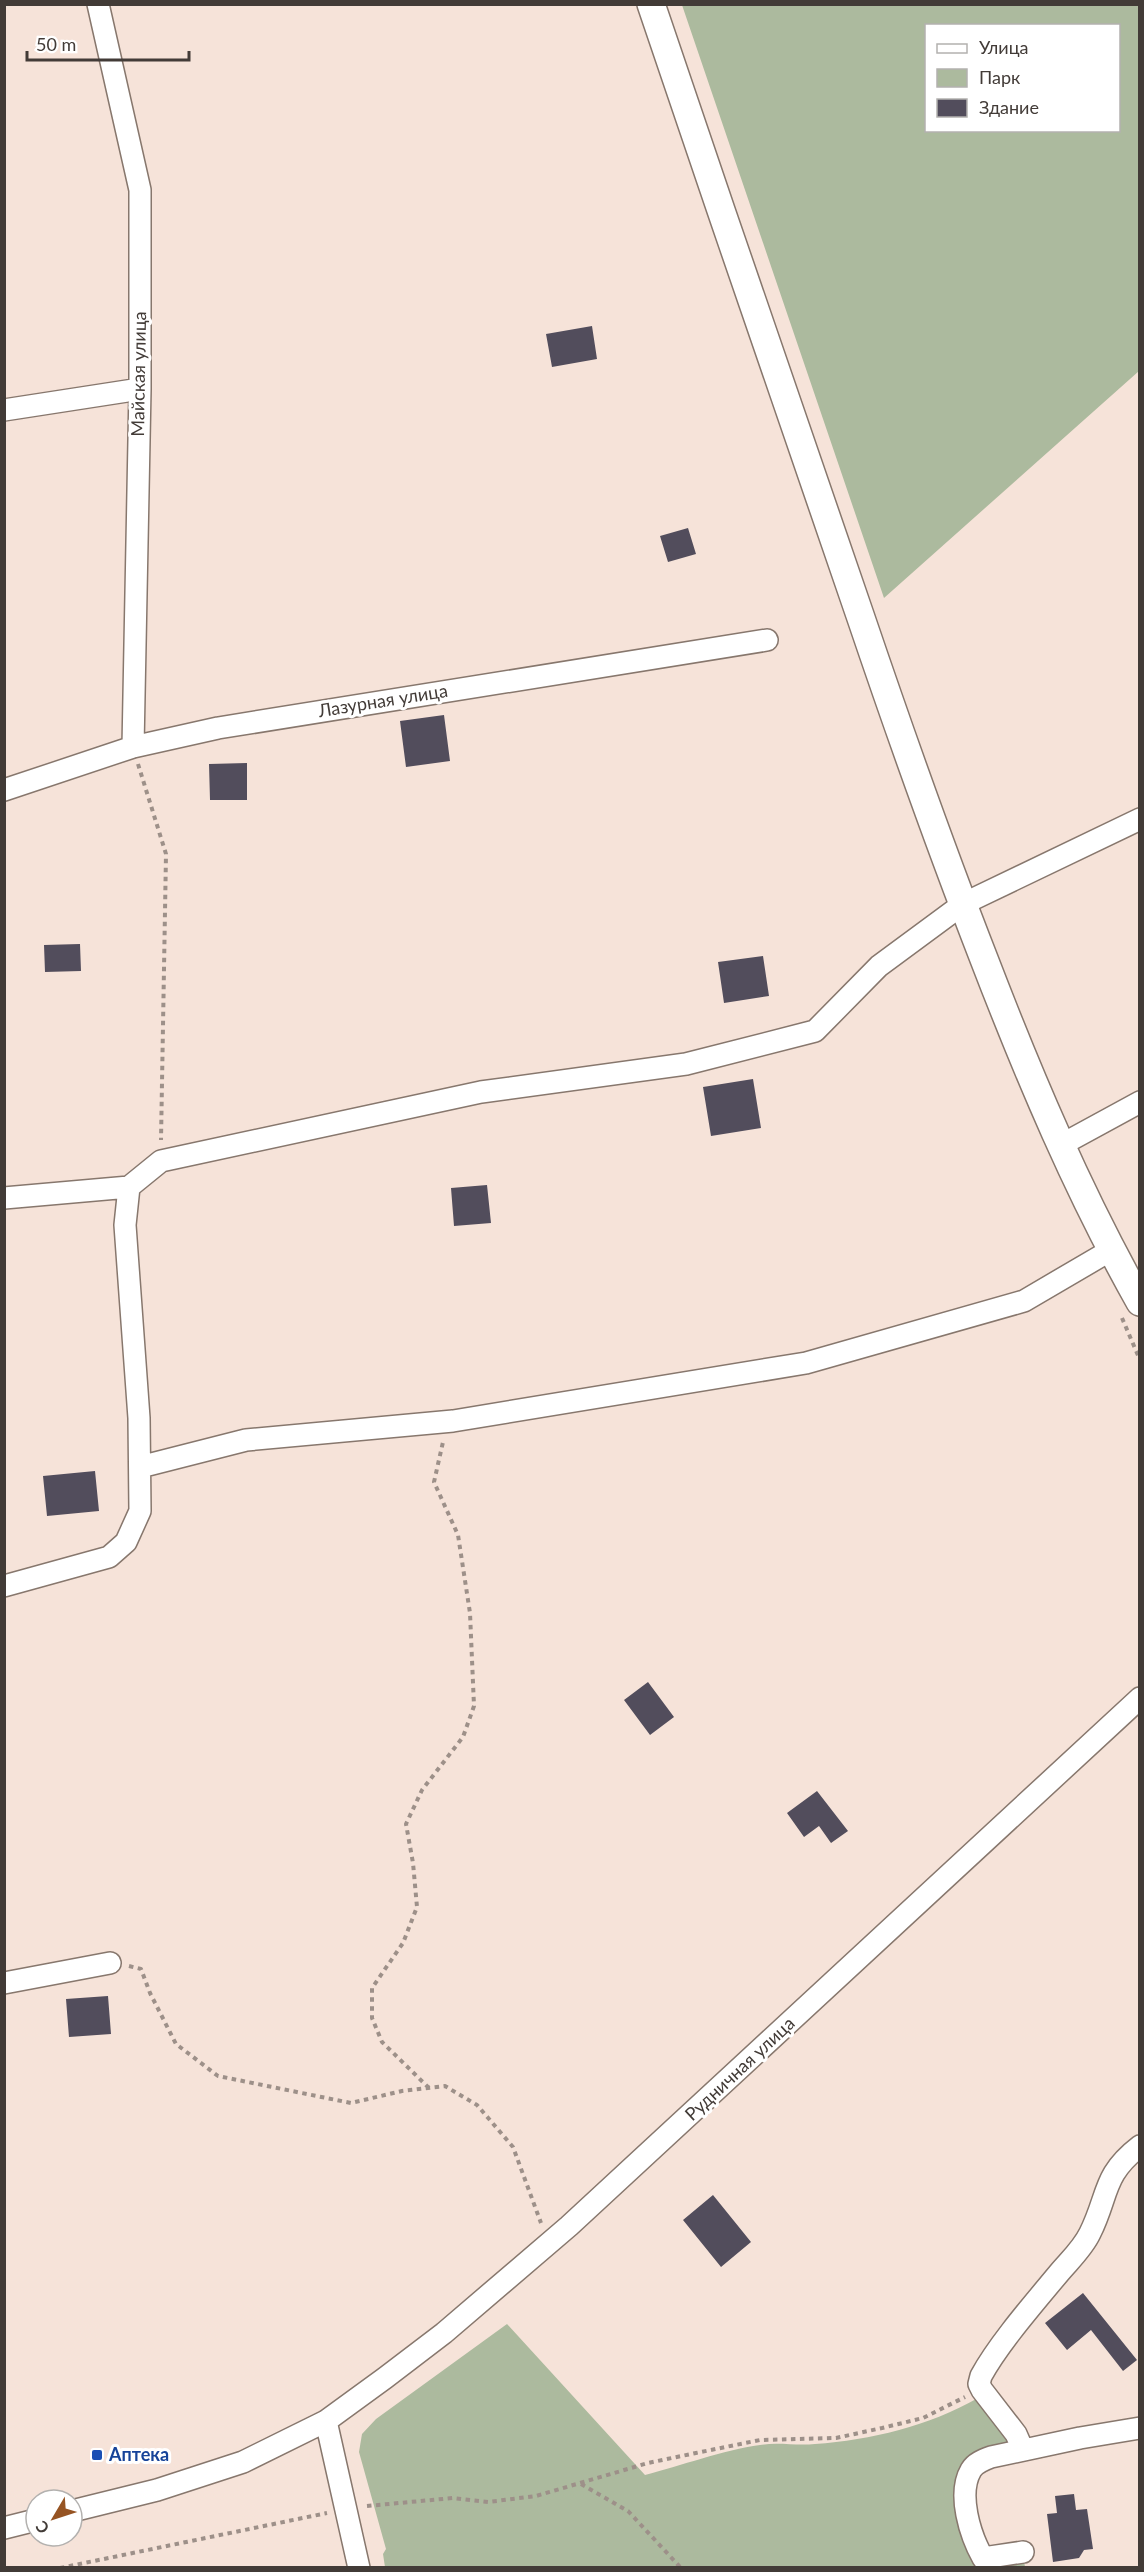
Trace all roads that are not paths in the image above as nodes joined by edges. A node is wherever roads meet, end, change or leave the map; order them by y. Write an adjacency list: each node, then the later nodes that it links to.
1 (98, 4): 3 (street, Майская улица)
2 (651, 4): 9 (main road)
3 (140, 389): 4 (street); 6 (street, Майская улица)
4 (4, 410)
5 (767, 640): 6 (street, Лазурная улица)
6 (133, 747): 7 (street, Лазурная улица)
7 (4, 789)
8 (1140, 819): 9 (street)
9 (963, 904): 11 (main road); 12 (street)
10 (1140, 1102): 11 (street)
11 (1060, 1145): 14 (main road)
12 (129, 1187): 13 (street); 16 (street)
13 (4, 1198)
14 (1111, 1250): 15 (main road); 16 (street)
15 (1131, 1310)
16 (140, 1467): 17 (street)
17 (4, 1586)
18 (1140, 1698): 22 (street, Рудничная улица)
19 (110, 1963): 20 (street)
20 (4, 1983)
21 (1140, 2146): 24 (street)
22 (326, 2421): 25 (street, Рудничная улица); 29 (street)
23 (1140, 2428): 24 (street)
24 (1023, 2450): 28 (street)
25 (84, 2508)
26 (24, 2523): 27 (street)
27 (4, 2528)
28 (1023, 2552)
29 (359, 2568)

